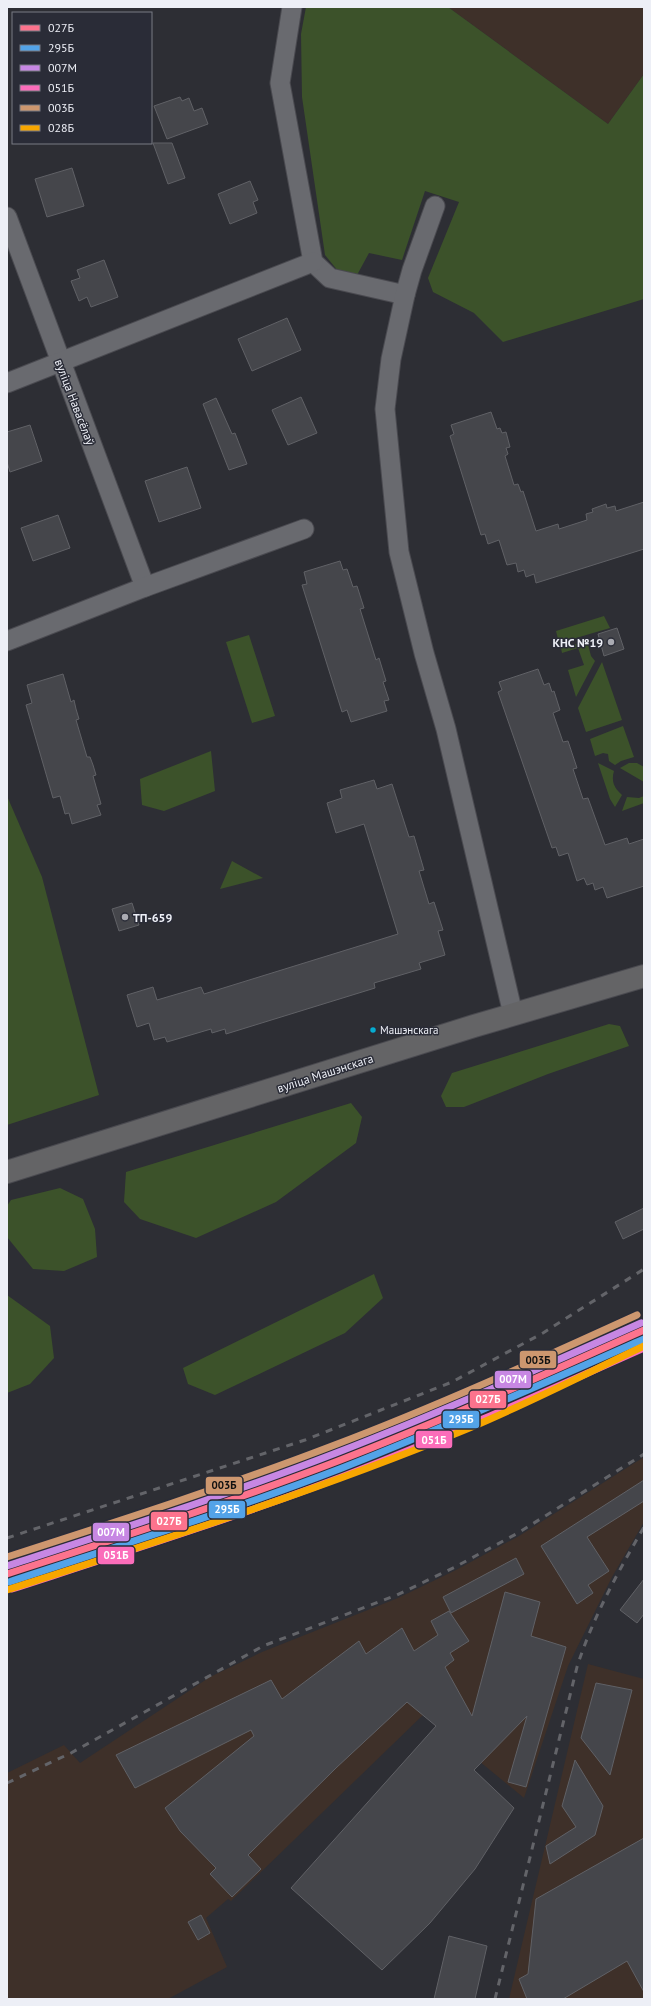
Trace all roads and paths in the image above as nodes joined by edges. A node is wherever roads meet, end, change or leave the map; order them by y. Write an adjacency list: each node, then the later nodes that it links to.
1 (292, 7): 4 (street)
2 (435, 206): 5 (street)
3 (7, 216): 6 (street, вуліца Навасёлаў)
4 (312, 262): 5 (street); 6 (street)
5 (405, 296): 12 (street)
6 (60, 363): 7 (street); 9 (street, вуліца Навасёлаў)
7 (7, 384)
8 (304, 529): 9 (street)
9 (145, 587): 10 (street)
10 (7, 641)
11 (644, 976): 12 (main road, вуліца Машэнскага)
12 (513, 1014): 13 (main road, вуліца Машэнскага)
13 (7, 1172)

